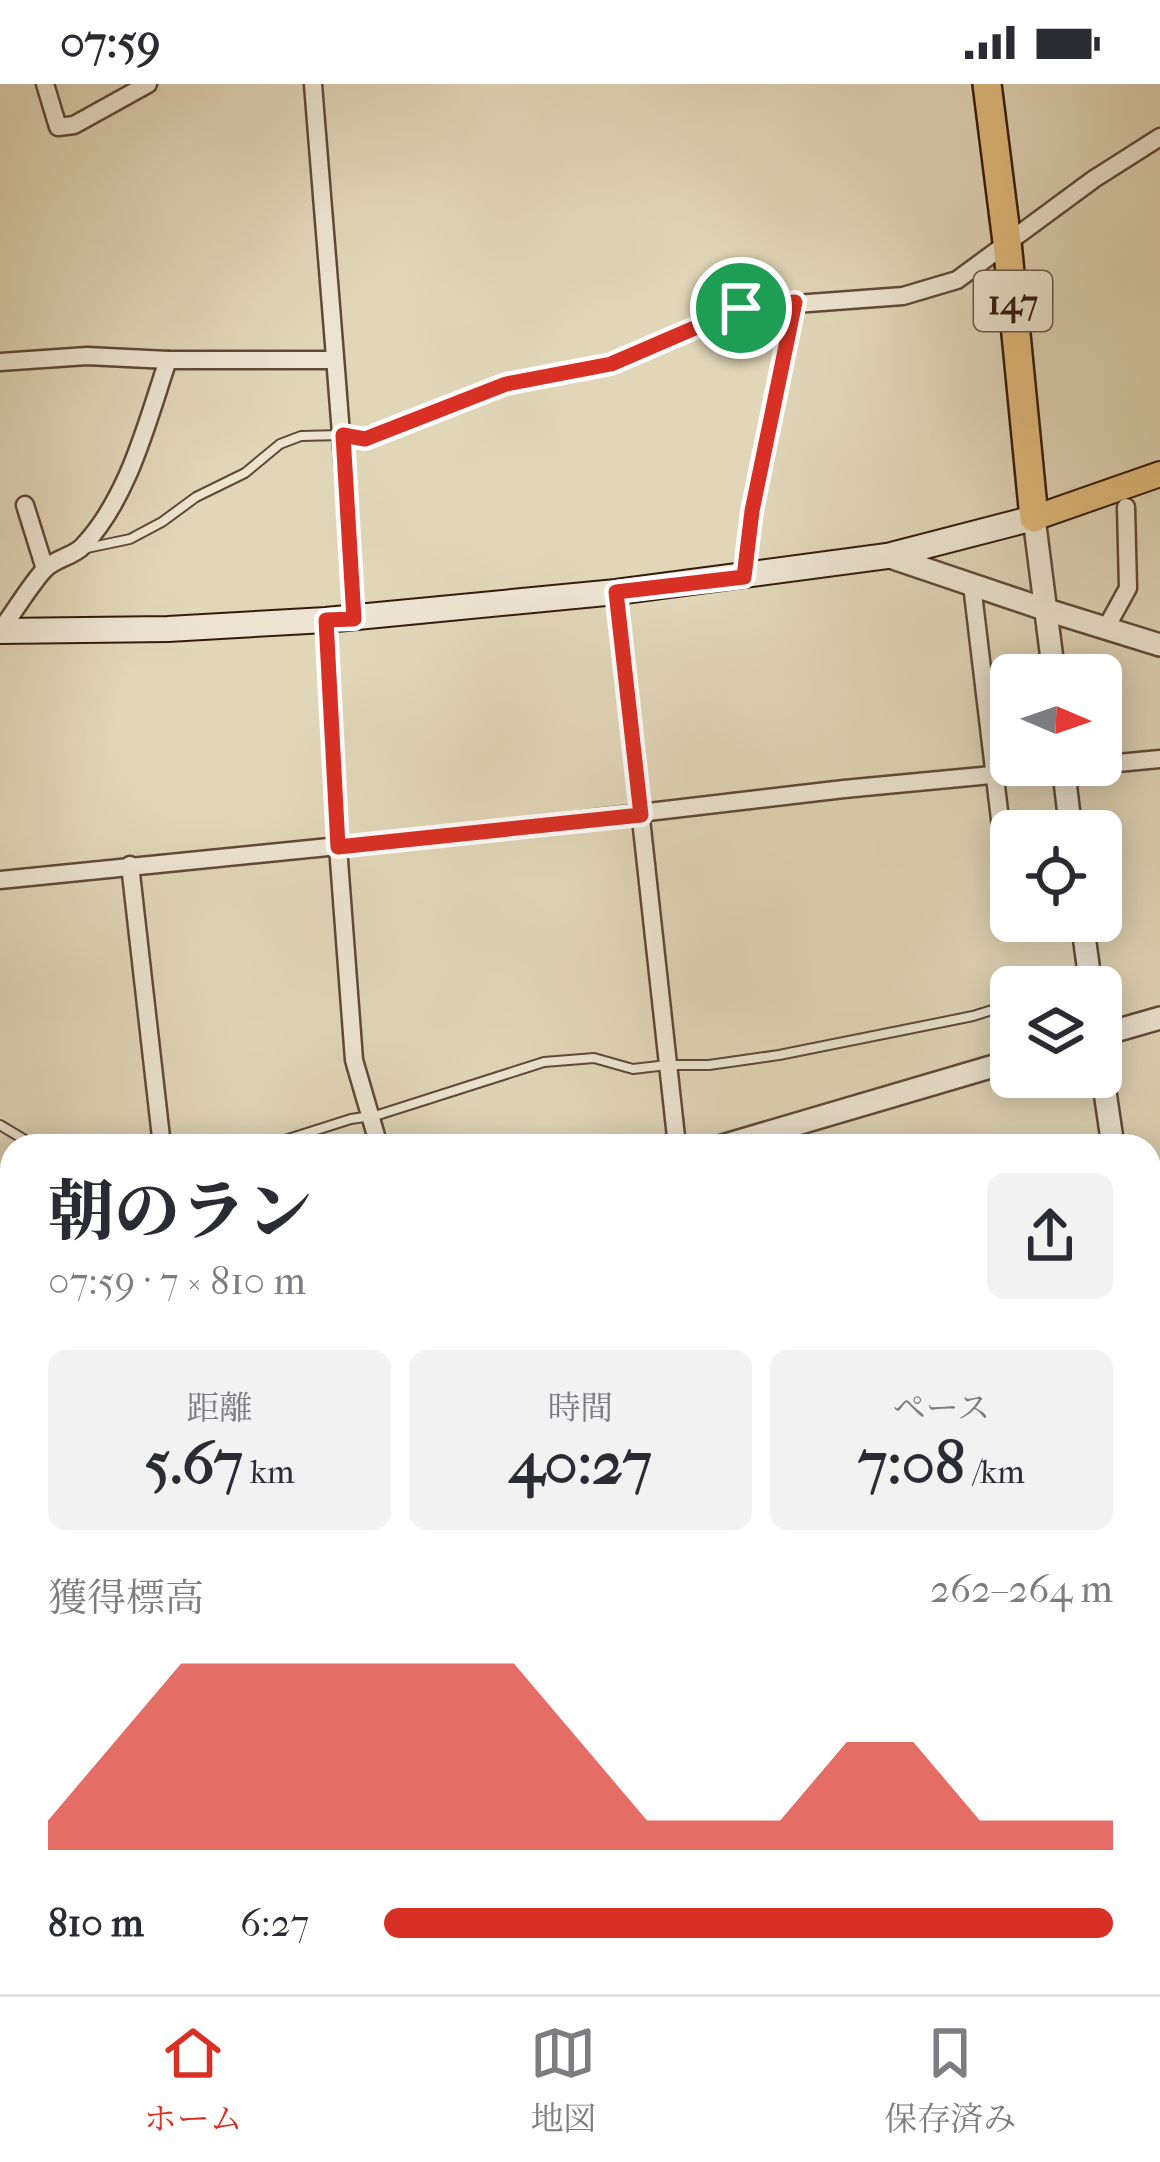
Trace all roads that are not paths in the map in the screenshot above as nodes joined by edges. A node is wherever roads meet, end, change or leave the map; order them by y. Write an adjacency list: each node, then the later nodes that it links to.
1 (45, 84): 2 (street)
2 (148, 84)
3 (313, 84): 9 (street)
4 (987, 84): 6 (highway, 147)
5 (1160, 137): 6 (street)
6 (1007, 242): 7 (street); 15 (highway, 147)
7 (795, 302): 11 (street); 19 (street)
8 (168, 360): 9 (street); 10 (street); 16 (street)
9 (334, 360): 11 (street)
10 (0, 362)
11 (343, 435): 16 (lane); 23 (street)
12 (1160, 474): 15 (main road)
13 (25, 505): 18 (street)
14 (1126, 507): 25 (street)
15 (1034, 518): 17 (main road); 22 (street)
16 (80, 550): 18 (street)
17 (887, 556): 19 (main road); 20 (street)
18 (45, 569): 26 (street)
19 (744, 577): 21 (main road)
20 (972, 585): 22 (street); 29 (street)
21 (616, 592): 23 (main road); 33 (street)
22 (1047, 610): 25 (street); 28 (street)
23 (354, 619): 24 (main road)
24 (326, 620): 26 (main road); 34 (street)
25 (1106, 628): 27 (street)
26 (0, 631)
27 (1160, 645)
28 (1052, 654)
29 (990, 740)
30 (1160, 759): 31 (street)
31 (1122, 762)
32 (990, 775): 33 (street)
33 (641, 815): 34 (street); 40 (street)
34 (338, 847): 35 (street); 43 (street)
35 (130, 866): 36 (street); 44 (street)
36 (0, 880)
37 (990, 1011): 40 (lane)
38 (1160, 1018): 39 (street)
39 (1122, 1029)
40 (667, 1065): 43 (lane); 47 (street)
41 (990, 1067): 48 (street)
42 (1106, 1098): 49 (street)
43 (368, 1115): 45 (lane); 46 (street)
44 (161, 1134)
45 (305, 1134)
46 (375, 1134)
47 (676, 1134)
48 (763, 1134)
49 (1111, 1134)

